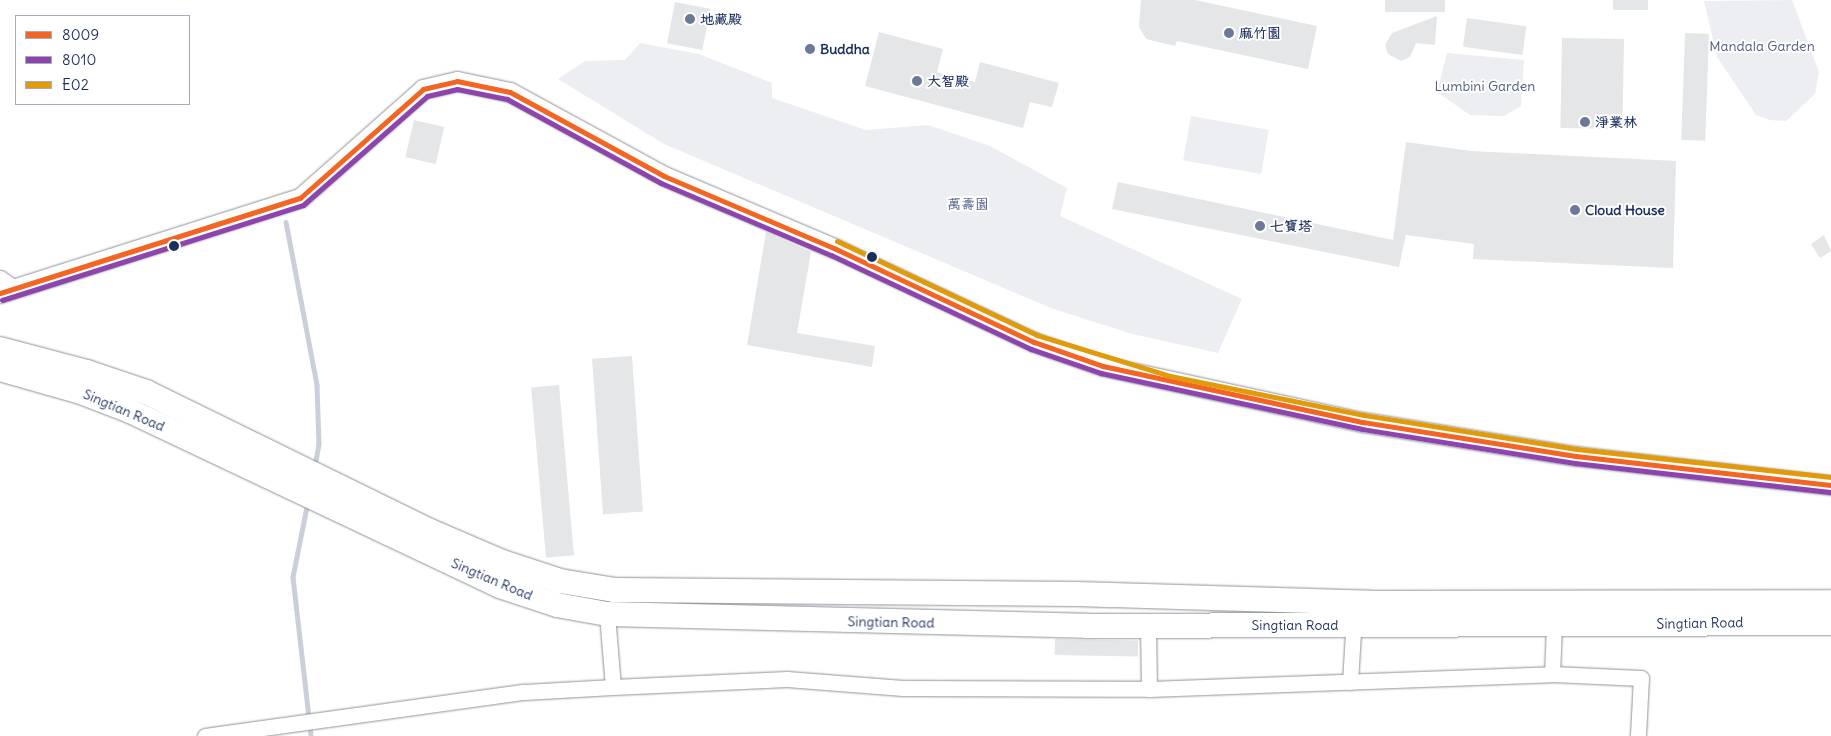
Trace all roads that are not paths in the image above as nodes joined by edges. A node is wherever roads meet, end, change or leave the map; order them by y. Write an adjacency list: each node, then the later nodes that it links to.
1 (4, 286): 4 (street)
2 (0, 349): 5 (main road, Singtian Road)
3 (0, 369): 8 (main road, Singtian Road)
4 (1831, 485)
5 (953, 593): 6 (main road, Singtian Road); 11 (main road)
6 (1179, 597): 9 (main road, Singtian Road); 14 (main road)
7 (1831, 602): 9 (main road, Singtian Road)
8 (607, 614): 11 (main road, Singtian Road); 17 (street)
9 (1354, 614): 12 (main road, Singtian Road); 14 (main road, Singtian Road); 16 (street)
10 (1831, 623): 12 (main road, Singtian Road)
11 (953, 624): 13 (main road, Singtian Road)
12 (1554, 625): 15 (street)
13 (1148, 626): 14 (main road, Singtian Road); 18 (street)
14 (1180, 626)
15 (1552, 674): 16 (street); 20 (street)
16 (1350, 682): 18 (street)
17 (613, 686): 18 (street); 19 (street)
18 (1149, 689)
19 (205, 736)
20 (1638, 736)

